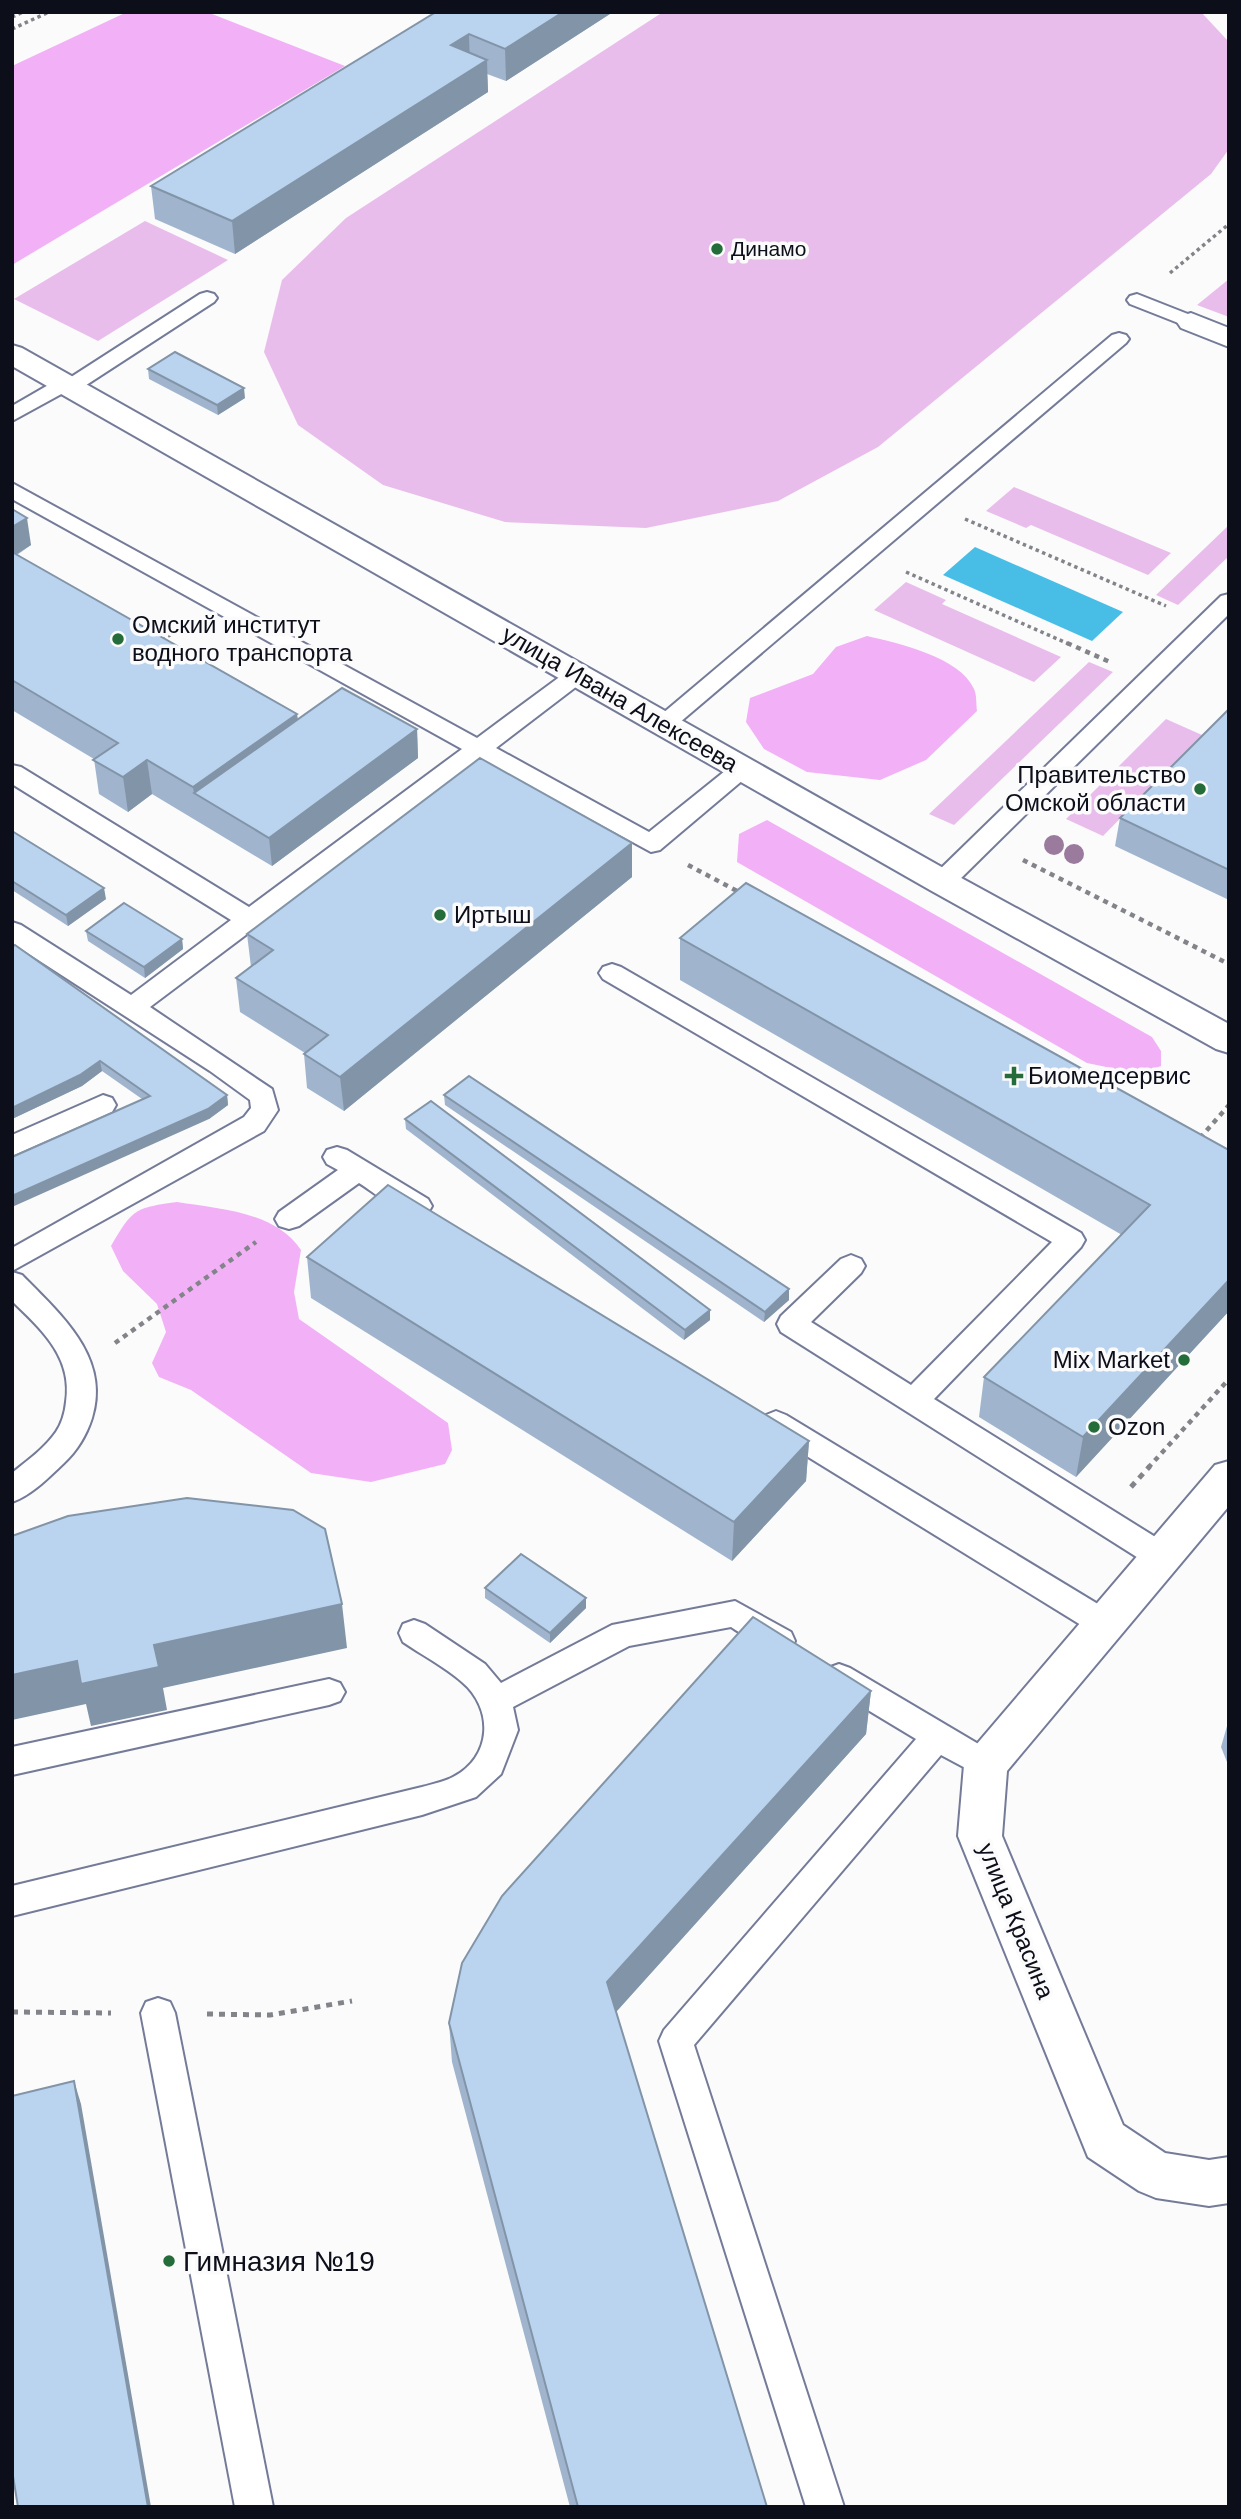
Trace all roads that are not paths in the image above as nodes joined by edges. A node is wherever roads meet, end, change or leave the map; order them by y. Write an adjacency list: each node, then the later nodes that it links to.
1 (206, 298): 7 (lane)
2 (1137, 300): 3 (lane)
3 (1191, 322): 4 (street)
4 (1229, 338)
5 (1119, 339): 12 (lane)
6 (12, 355): 7 (street, улица Ивана Алексеева)
7 (67, 386): 8 (lane); 11 (street, улица Ивана Алексеева)
8 (12, 415)
9 (12, 490): 13 (lane)
10 (1229, 601): 16 (lane)
11 (578, 675): 12 (street, улица Ивана Алексеева); 13 (lane)
12 (664, 724): 14 (street, улица Ивана Алексеева)
13 (480, 750): 14 (lane); 17 (lane)
14 (744, 769): 16 (street, улица Ивана Алексеева)
15 (12, 773): 17 (lane)
16 (942, 881): 21 (street, улица Ивана Алексеева)
17 (250, 920): 20 (lane)
18 (12, 931): 20 (lane)
19 (612, 973): 29 (lane)
20 (131, 1008): 26 (lane)
21 (1229, 1040)
22 (103, 1105): 23 (lane)
23 (12, 1146)
24 (437, 1217): 25 (lane)
25 (289, 1219)
26 (12, 1261)
27 (851, 1266): 29 (lane)
28 (12, 1283): 32 (lane)
29 (914, 1401): 33 (lane)
30 (757, 1411): 34 (lane)
31 (1229, 1477): 33 (street)
32 (12, 1490)
33 (1162, 1557): 34 (street)
34 (1105, 1625): 40 (street)
35 (414, 1633): 37 (lane)
36 (329, 1692): 39 (lane)
37 (496, 1701): 38 (lane); 41 (lane)
38 (939, 1736): 40 (lane); 45 (lane)
39 (12, 1760)
40 (986, 1765): 43 (street, улица Красина)
41 (12, 1902)
42 (158, 2013): 44 (lane)
43 (1229, 2180)
44 (254, 2507)
45 (825, 2507)

